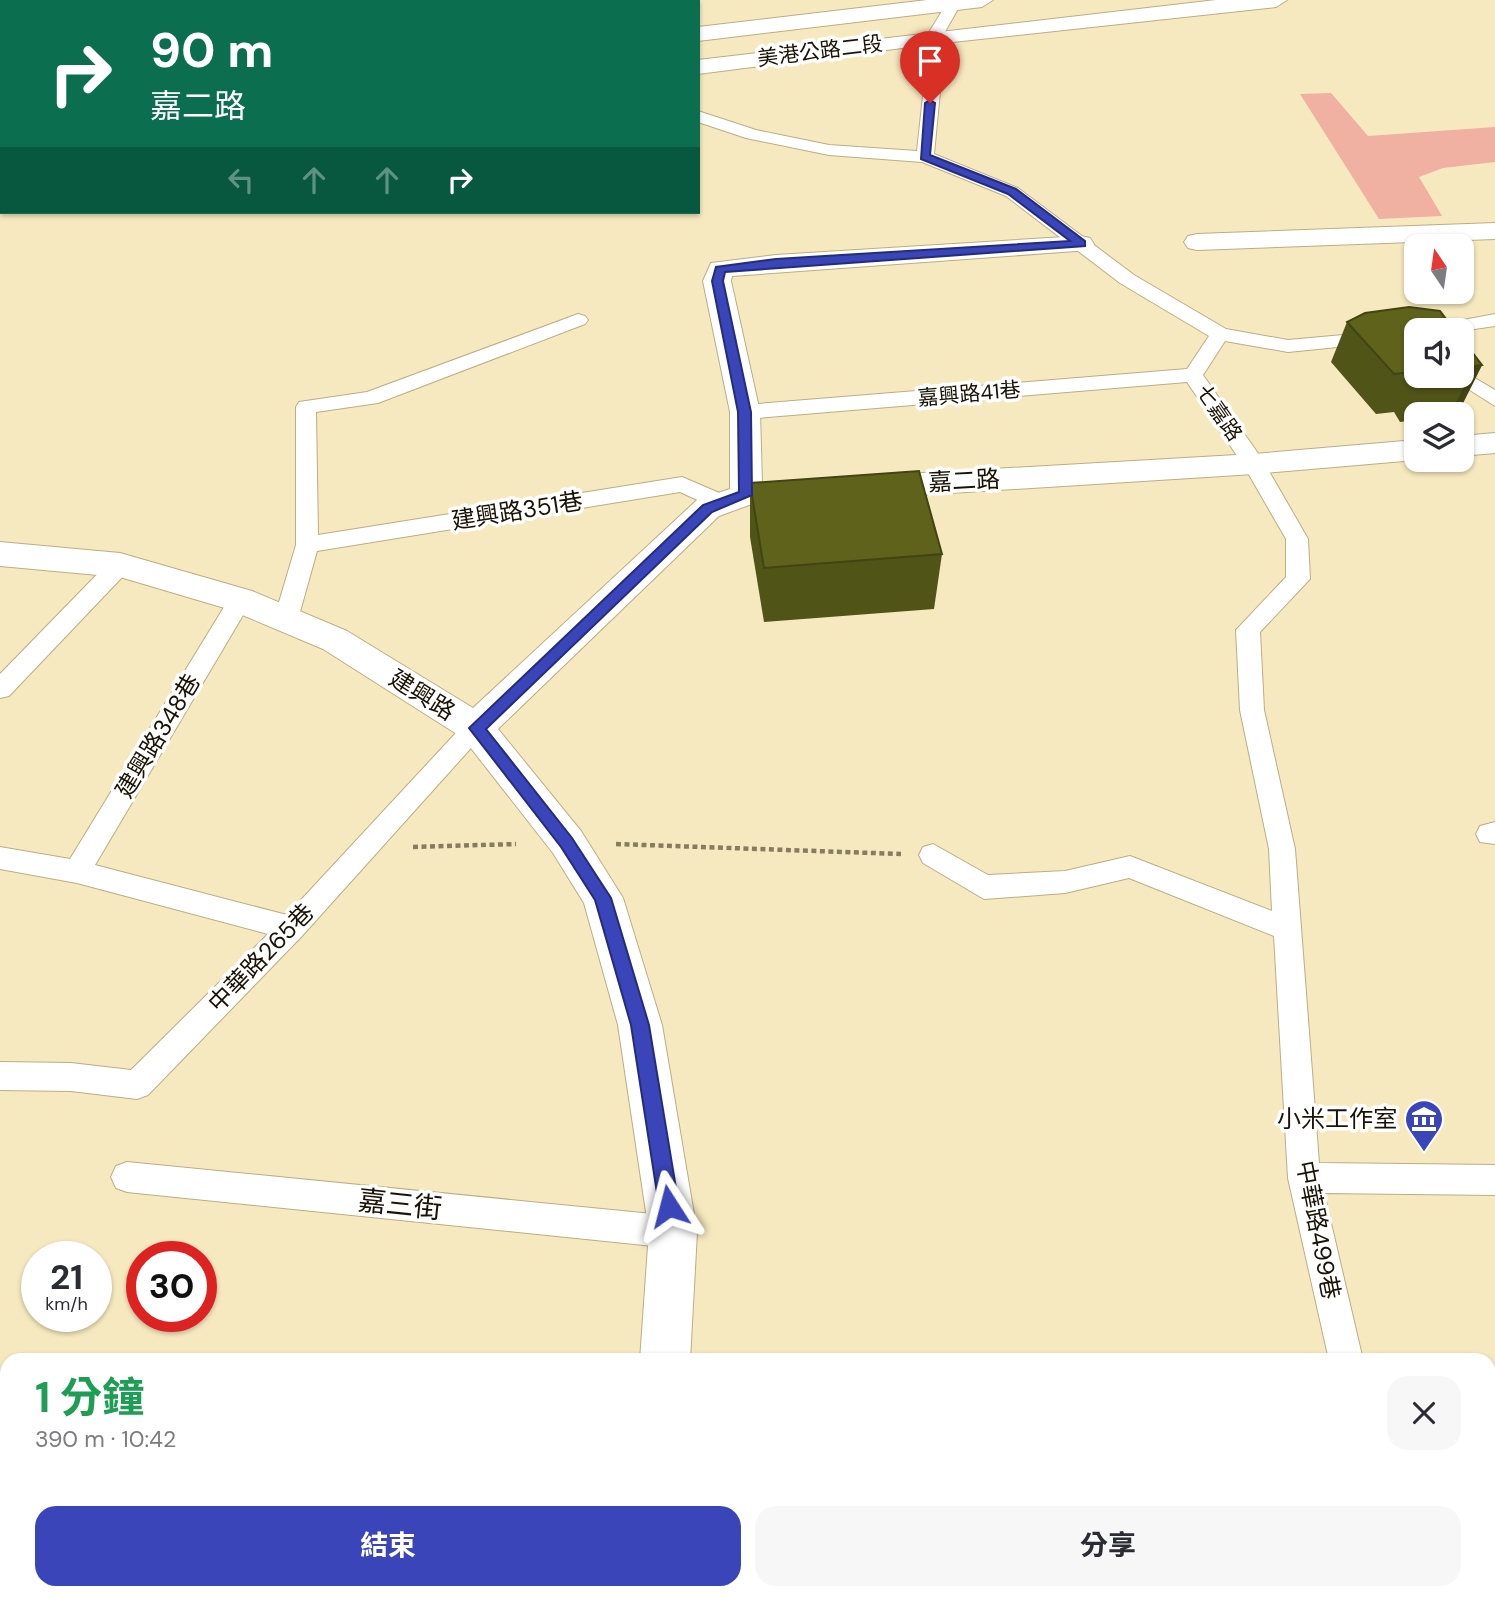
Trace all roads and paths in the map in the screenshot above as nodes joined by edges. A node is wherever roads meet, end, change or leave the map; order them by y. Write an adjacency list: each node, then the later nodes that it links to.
1 (982, 0): 3 (street, 美港公路二段)
2 (1276, 0): 5 (street, 美港公路二段)
3 (955, 2): 4 (street, 美港公路二段); 5 (lane)
4 (700, 34)
5 (933, 37): 6 (street, 美港公路二段); 8 (lane)
6 (700, 67)
7 (700, 117): 8 (lane)
8 (925, 157): 11 (lane)
9 (1495, 231): 10 (street)
10 (1197, 242)
11 (1081, 244): 15 (lane); 20 (street)
12 (578, 320): 26 (lane)
13 (1495, 320): 14 (lane)
14 (1474, 324)
15 (1220, 334): 16 (lane); 17 (lane, 七嘉路)
16 (1404, 338)
17 (1193, 375): 20 (lane, 嘉興路41巷); 24 (lane, 七嘉路)
18 (1474, 385): 19 (lane)
19 (1495, 400)
20 (745, 412): 25 (street)
21 (1495, 443): 22 (street)
22 (1474, 445)
23 (1404, 451): 24 (street, 嘉二路)
24 (1254, 464): 25 (street, 嘉二路); 39 (lane, 七嘉路)
25 (734, 499): 26 (lane, 建興路351巷); 32 (street, 嘉二路)
26 (307, 545): 30 (lane)
27 (0, 554): 28 (street, 建興路)
28 (120, 565): 29 (street, 建興路); 31 (lane)
29 (240, 600): 30 (street, 建興路); 37 (lane, 建興路348巷)
30 (286, 619): 32 (street, 建興路)
31 (0, 689)
32 (476, 728): 33 (street, 建興路); 34 (lane, 中華路265巷)
33 (567, 842): 34 (path); 35 (path); 44 (street, 建興路)
34 (366, 848): 38 (lane, 中華路265巷)
35 (933, 855): 39 (lane)
36 (0, 858): 37 (lane)
37 (77, 872): 38 (lane)
38 (292, 928): 40 (lane, 中華路265巷)
39 (1289, 930): 42 (lane, 中華路499巷)
40 (0, 1076)
41 (127, 1177): 44 (lane, 嘉三街)
42 (1304, 1178): 43 (lane); 46 (lane, 中華路499巷)
43 (1495, 1180)
44 (673, 1232): 45 (street, 建興路)
45 (665, 1353)
46 (1344, 1353)

